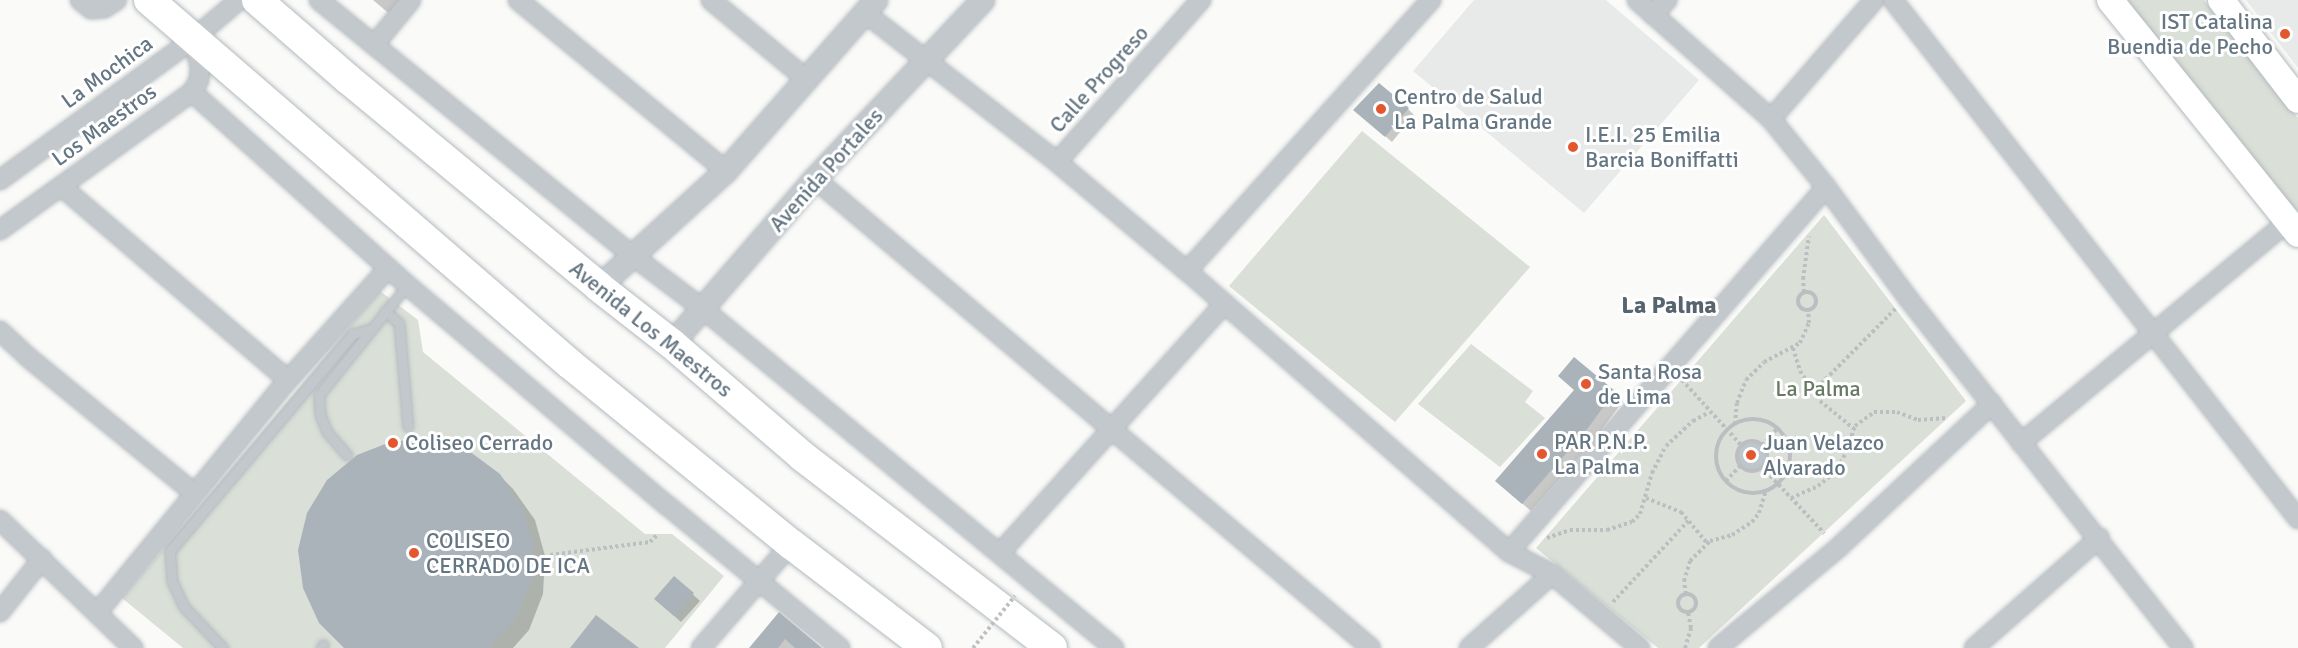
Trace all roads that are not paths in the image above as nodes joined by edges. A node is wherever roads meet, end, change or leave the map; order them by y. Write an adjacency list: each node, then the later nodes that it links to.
1 (80, 0): 2 (street)
2 (117, 0)
3 (149, 0): 21 (highway)
4 (239, 0): 21 (street, La Mochica)
5 (257, 0): 40 (highway, Avenida Los Maestros)
6 (319, 0): 22 (street)
7 (411, 0): 22 (street)
8 (518, 0): 29 (street)
9 (711, 0): 24 (street)
10 (983, 0): 23 (street, Avenida Portales)
11 (1201, 0): 28 (street, Calle Progreso)
12 (1431, 0): 38 (street)
13 (1637, 0): 20 (street)
14 (1666, 0): 20 (street)
15 (1874, 0): 27 (street)
16 (1893, 0): 46 (street)
17 (2110, 0): 34 (main road)
18 (2220, 0): 26 (main road)
19 (871, 6): 23 (street); 24 (street)
20 (1653, 15): 27 (street)
21 (192, 40): 25 (street, Los Maestros); 31 (street, La Mochica); 58 (highway)
22 (374, 45): 36 (street)
23 (928, 60): 28 (street); 30 (street, Avenida Portales)
24 (806, 79): 29 (street)
25 (192, 92): 32 (street, Los Maestros); 37 (street)
26 (2298, 100)
27 (1770, 119): 33 (street)
28 (1057, 162): 38 (street)
29 (726, 171): 36 (street)
30 (815, 179): 42 (street, Avenida Portales); 51 (street)
31 (0, 180)
32 (62, 187): 35 (street, Los Maestros); 48 (street)
33 (1826, 187): 49 (street); 59 (street)
34 (2293, 227): 46 (street)
35 (0, 230)
36 (633, 256): 40 (street); 42 (street)
37 (388, 268): 39 (street); 48 (street)
38 (1186, 272): 41 (street)
39 (407, 285): 43 (lane); 63 (street)
40 (598, 287): 47 (highway, Avenida Los Maestros)
41 (1223, 305): 51 (street); 59 (street)
42 (703, 309): 47 (street, Avenida Portales); 60 (street)
43 (385, 311): 44 (lane); 50 (lane)
44 (371, 329): 53 (lane); 67 (lane)
45 (0, 331): 54 (street)
46 (2153, 333): 52 (street); 55 (street)
47 (672, 344): 71 (highway, Avenida Los Maestros)
48 (288, 380): 54 (street)
49 (1992, 404): 52 (street); 76 (street)
50 (408, 427)
51 (1110, 428): 60 (street); 73 (street)
52 (2021, 443): 57 (street)
53 (347, 455)
54 (194, 493): 65 (street)
55 (2298, 519)
56 (0, 520): 61 (street)
57 (2099, 538): 77 (street); 78 (street)
58 (791, 544): 63 (street); 70 (highway)
59 (1509, 552): 62 (street)
60 (1000, 553): 72 (street)
61 (42, 559): 64 (street); 65 (street)
62 (1552, 574): 74 (street); 75 (street)
63 (759, 581): 68 (street); 69 (street)
64 (0, 612)
65 (97, 613): 66 (street)
66 (133, 648)
67 (223, 648)
68 (701, 648)
69 (840, 648)
70 (927, 648)
71 (1052, 648)
72 (1113, 648)
73 (1371, 648)
74 (1469, 648)
75 (1640, 648)
76 (1718, 648)
77 (1974, 648)
78 (2182, 648)

